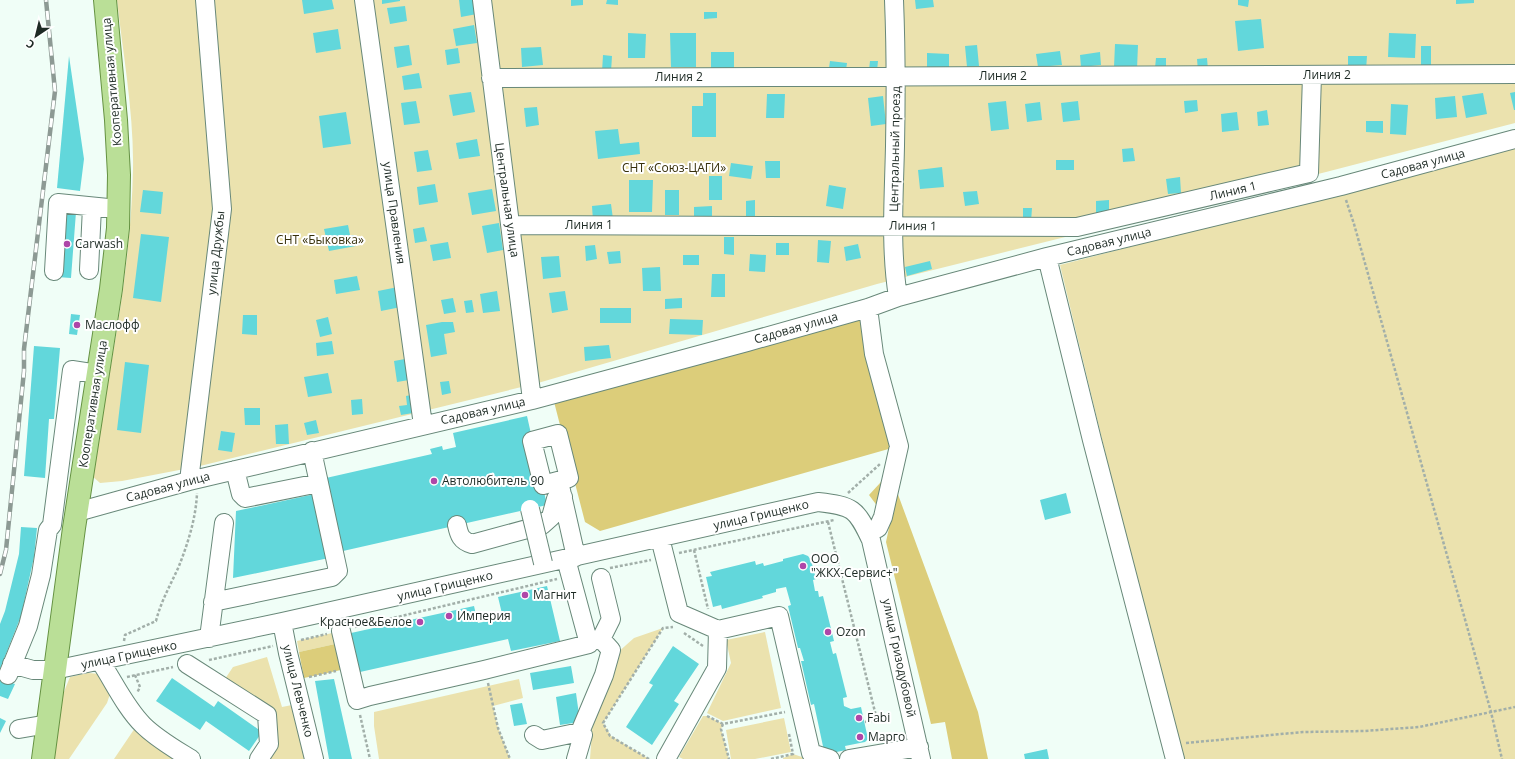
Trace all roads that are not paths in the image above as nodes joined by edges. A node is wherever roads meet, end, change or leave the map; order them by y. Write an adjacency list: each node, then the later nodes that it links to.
1 (105, 0): 12 (main road, Кооперативная улица)
2 (206, 0): 26 (street, улица Дружбы)
3 (364, 0): 22 (street, улица Правления)
4 (482, 0): 9 (street, Центральная улица)
5 (894, 0): 8 (street, Центральный проезд)
6 (1515, 74): 7 (street, Линия 2)
7 (1312, 75): 8 (street, Линия 2); 14 (street, Линия 1)
8 (897, 76): 9 (street, Линия 2); 14 (street, Центральный проезд)
9 (491, 78): 13 (street, Центральная улица)
10 (1515, 139): 15 (street, Садовая улица)
11 (92, 207): 12 (street); 16 (street); 17 (street)
12 (118, 209): 20 (main road, Кооперативная улица)
13 (511, 225): 14 (street, Линия 1); 21 (street, Центральная улица)
14 (893, 226): 18 (street, Центральный проезд)
15 (1047, 257): 18 (street, Садовая улица); 53 (street)
16 (89, 270)
17 (54, 271)
18 (898, 297): 19 (street, Садовая улица)
19 (868, 308): 21 (street, Садовая улица); 35 (street)
20 (98, 374): 31 (main road, Кооперативная улица); 33 (street)
21 (532, 400): 22 (street, Садовая улица)
22 (423, 425): 24 (street, Садовая улица)
23 (549, 437): 28 (street)
24 (312, 451): 25 (street, Садовая улица); 27 (street)
25 (235, 470): 26 (street, Садовая улица); 27 (street)
26 (194, 480): 31 (street, Садовая улица)
27 (319, 483): 40 (street)
28 (561, 488): 34 (street); 37 (street)
29 (530, 509): 38 (street, bridge)
30 (836, 512): 35 (street, улица Гризодубовой); 36 (street, улица Грищенко)
31 (75, 520): 33 (street); 48 (main road, Кооперативная улица)
32 (224, 523): 40 (street)
33 (52, 525): 48 (street, улица Грищенко)
34 (457, 525)
35 (868, 533): 54 (street, улица Гризодубовой)
36 (660, 538): 37 (street, улица Грищенко); 42 (street)
37 (571, 558): 38 (street, улица Грищенко); 45 (street)
38 (543, 564): 41 (street, улица Грищенко)
39 (602, 573): 45 (street)
40 (213, 602): 44 (street)
41 (282, 622): 44 (street, улица Грищенко); 58 (street, улица Левченко)
42 (715, 629): 60 (street); 61 (street)
43 (341, 631): 45 (street)
44 (209, 638): 46 (street, улица Грищенко)
45 (595, 640): 51 (street)
46 (100, 661): 48 (street, улица Грищенко); 56 (street)
47 (187, 664): 57 (street)
48 (54, 670): 49 (main road, Кооперативная улица)
49 (48, 724): 50 (street); 55 (main road, Кооперативная улица)
50 (19, 729)
51 (580, 732): 52 (street); 59 (street)
52 (534, 735)
53 (1173, 751)
54 (920, 753): 62 (street)
55 (43, 759)
56 (191, 759)
57 (260, 759)
58 (314, 759)
59 (576, 759)
60 (666, 759)
61 (830, 759)
62 (849, 759)

